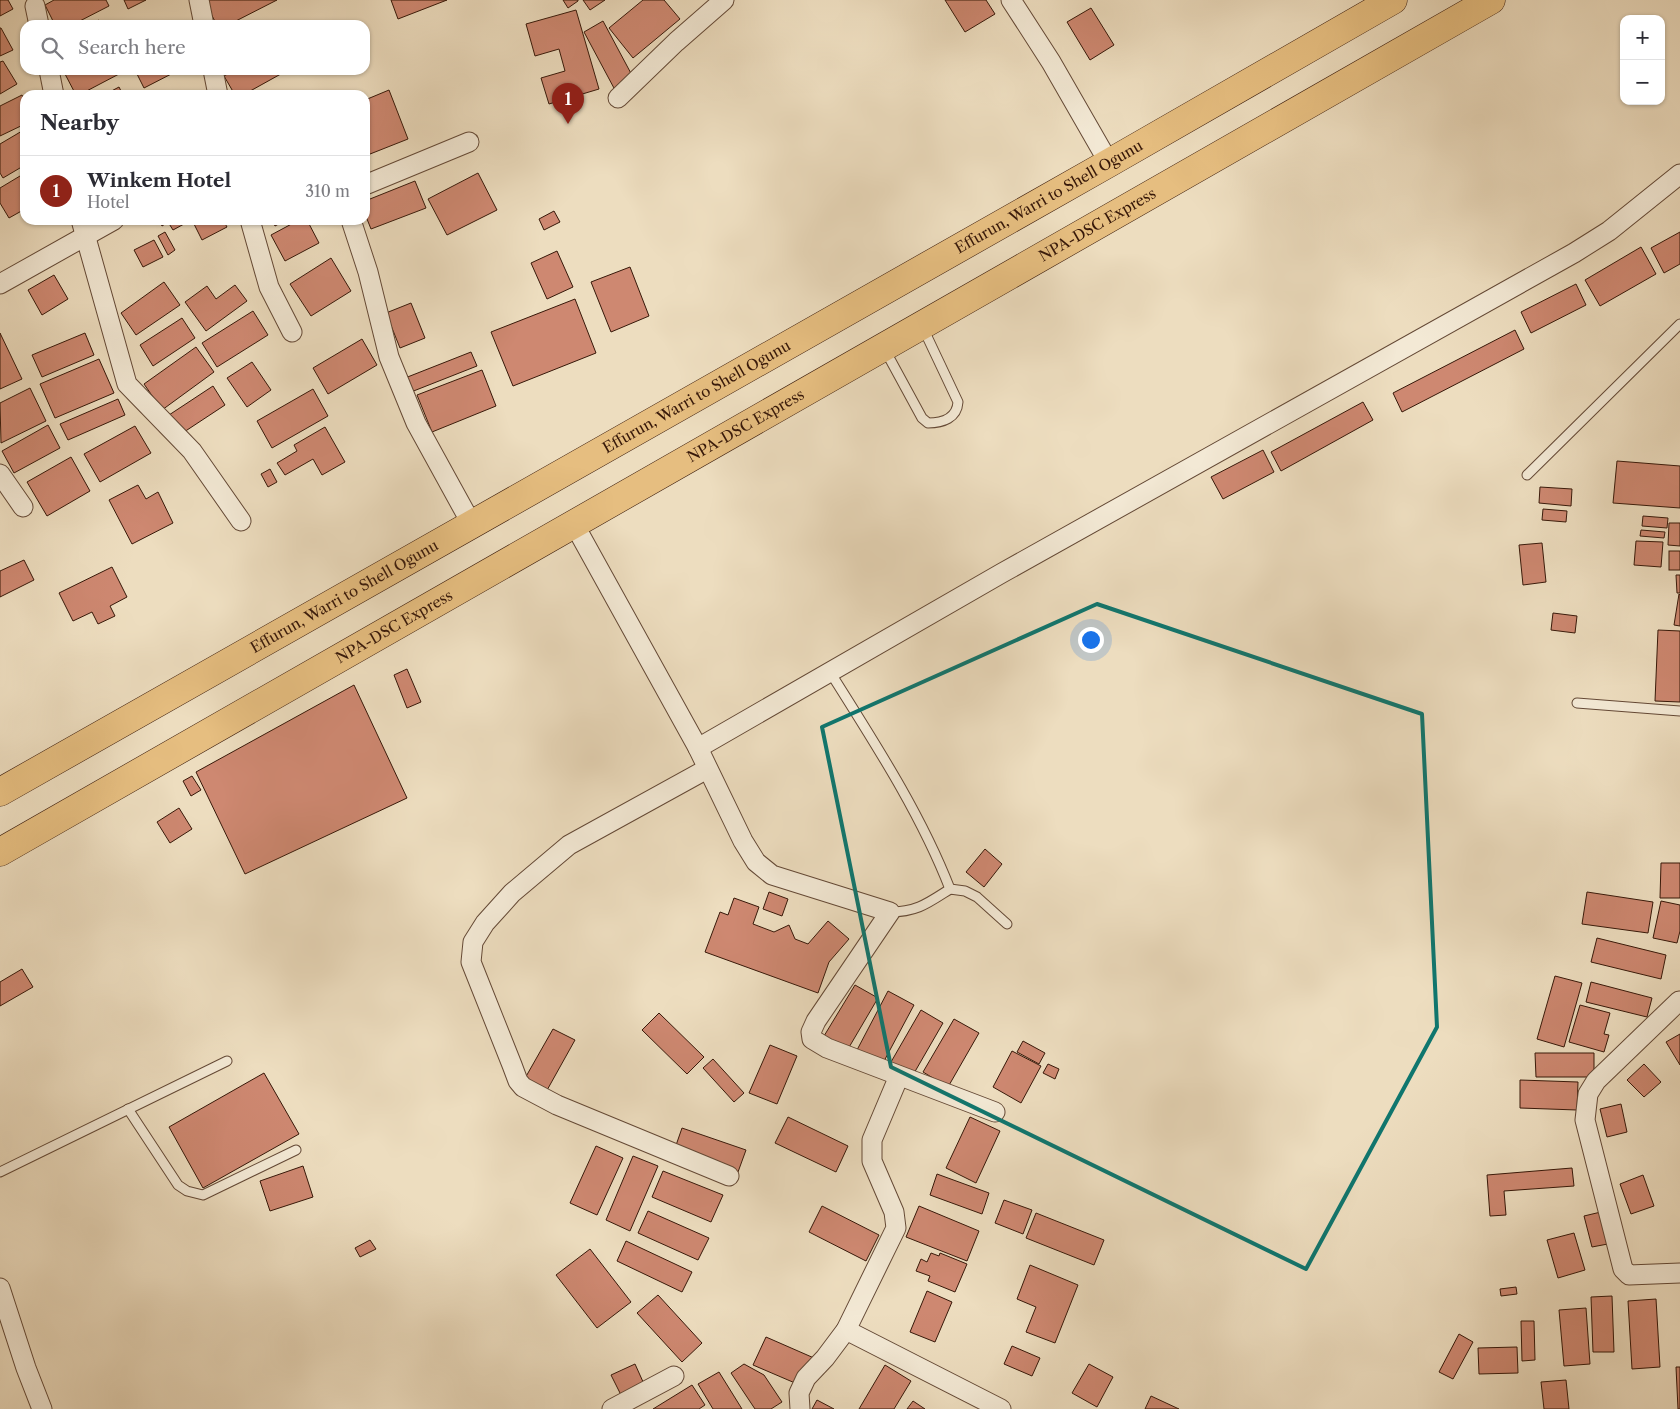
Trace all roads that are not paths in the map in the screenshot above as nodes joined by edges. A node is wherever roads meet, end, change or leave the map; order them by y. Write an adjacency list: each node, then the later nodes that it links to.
1 (199, 0): 8 (street)
2 (724, 0): 13 (street)
3 (1011, 0): 15 (street)
4 (1393, 0): 15 (main road, Effurun, Warri to Shell Ogunu)
5 (1491, 0): 23 (main road, NPA-DSC Express)
6 (35, 6): 7 (street)
7 (39, 20)
8 (203, 20)
9 (50, 75): 11 (street)
10 (214, 75): 12 (street)
11 (53, 90)
12 (217, 90)
13 (618, 98)
14 (469, 142): 17 (street)
15 (1109, 163): 30 (main road, Effurun, Warri to Shell Ogunu)
16 (1680, 174): 32 (street)
17 (370, 183)
18 (251, 225): 24 (street)
19 (353, 225): 30 (street)
20 (83, 228): 21 (street); 29 (street)
21 (0, 284)
22 (1680, 324): 27 (lane)
23 (922, 325): 25 (main road, NPA-DSC Express); 25 (lane)
24 (292, 332)
25 (883, 348): 31 (main road, NPA-DSC Express)
26 (0, 474): 28 (street)
27 (1527, 474)
28 (23, 507)
29 (241, 521)
30 (471, 523): 37 (main road, Effurun, Warri to Shell Ogunu)
31 (574, 524): 35 (street); 38 (main road, NPA-DSC Express)
32 (830, 672): 35 (street); 39 (lane)
33 (1576, 703): 34 (lane)
34 (1680, 712)
35 (698, 748): 36 (street)
36 (707, 769): 40 (street); 49 (street)
37 (0, 792)
38 (0, 852)
39 (950, 889): 40 (lane); 41 (lane)
40 (890, 912): 44 (street)
41 (1007, 924)
42 (1680, 1001): 50 (street)
43 (227, 1061): 45 (lane)
44 (899, 1076): 46 (street); 52 (street)
45 (128, 1109): 47 (lane); 48 (lane)
46 (994, 1112)
47 (296, 1150)
48 (0, 1172)
49 (729, 1176)
50 (1680, 1272)
51 (0, 1288): 54 (street)
52 (846, 1330): 56 (street); 57 (street)
53 (674, 1376): 55 (street)
54 (42, 1409)
55 (612, 1409)
56 (800, 1409)
57 (1001, 1409)

